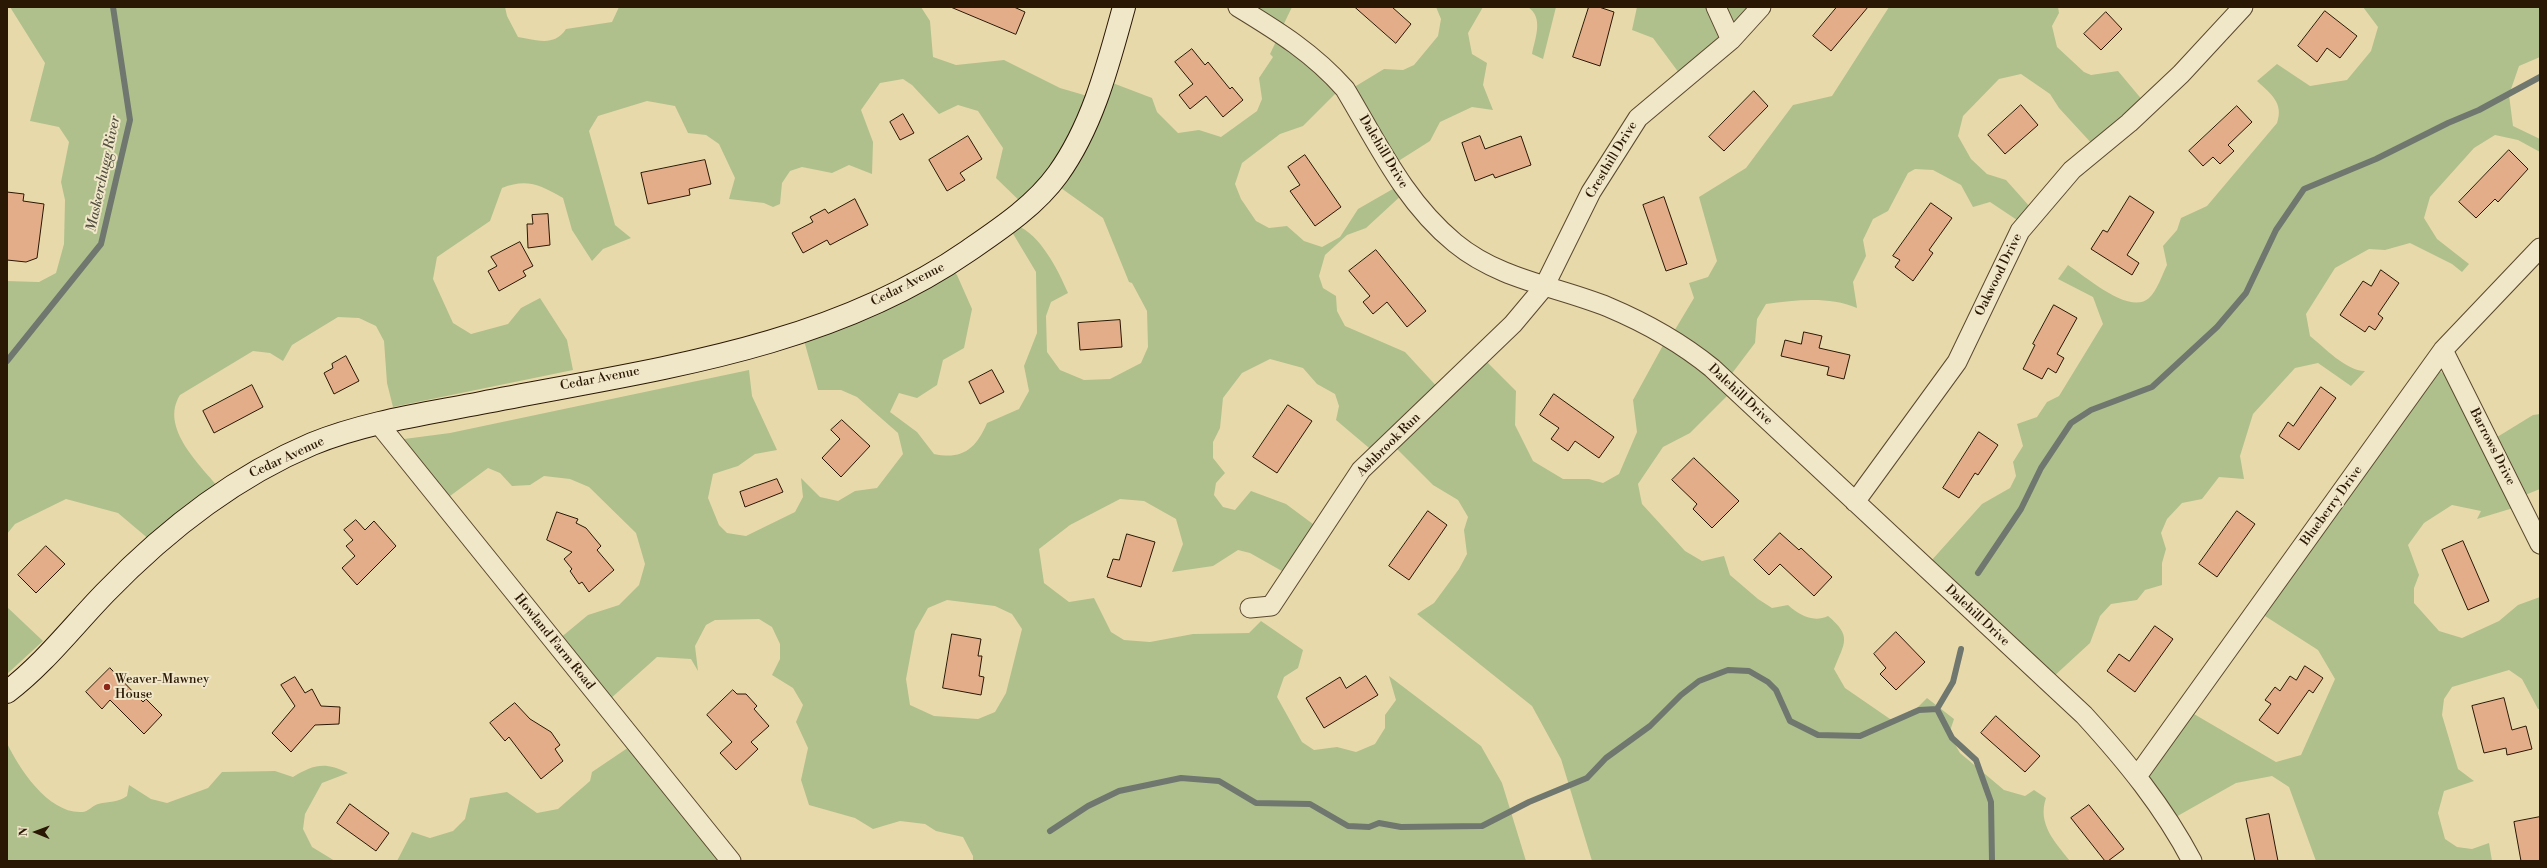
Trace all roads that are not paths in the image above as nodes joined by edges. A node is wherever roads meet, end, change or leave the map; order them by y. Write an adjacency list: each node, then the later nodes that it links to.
1 (1124, 7): 10 (street, Cedar Avenue)
2 (1238, 7): 8 (street, Dalehill Drive)
3 (1716, 7): 6 (street)
4 (1762, 7): 6 (street, Cresthill Drive)
5 (2244, 7): 11 (street, Oakwood Drive)
6 (1731, 40): 8 (street, Cresthill Drive)
7 (2540, 248): 9 (street, Blueberry Drive)
8 (1544, 287): 11 (street, Dalehill Drive); 13 (street, Ashbrook Run)
9 (2443, 350): 12 (street, Barrows Drive); 15 (street, Blueberry Drive)
10 (378, 423): 14 (street, Cedar Avenue); 16 (street, Howland Farm Road)
11 (1855, 502): 15 (street, Dalehill Drive)
12 (2540, 544)
13 (1250, 608)
14 (7, 692)
15 (2138, 775): 17 (street, Dalehill Drive)
16 (731, 861)
17 (2192, 861)

